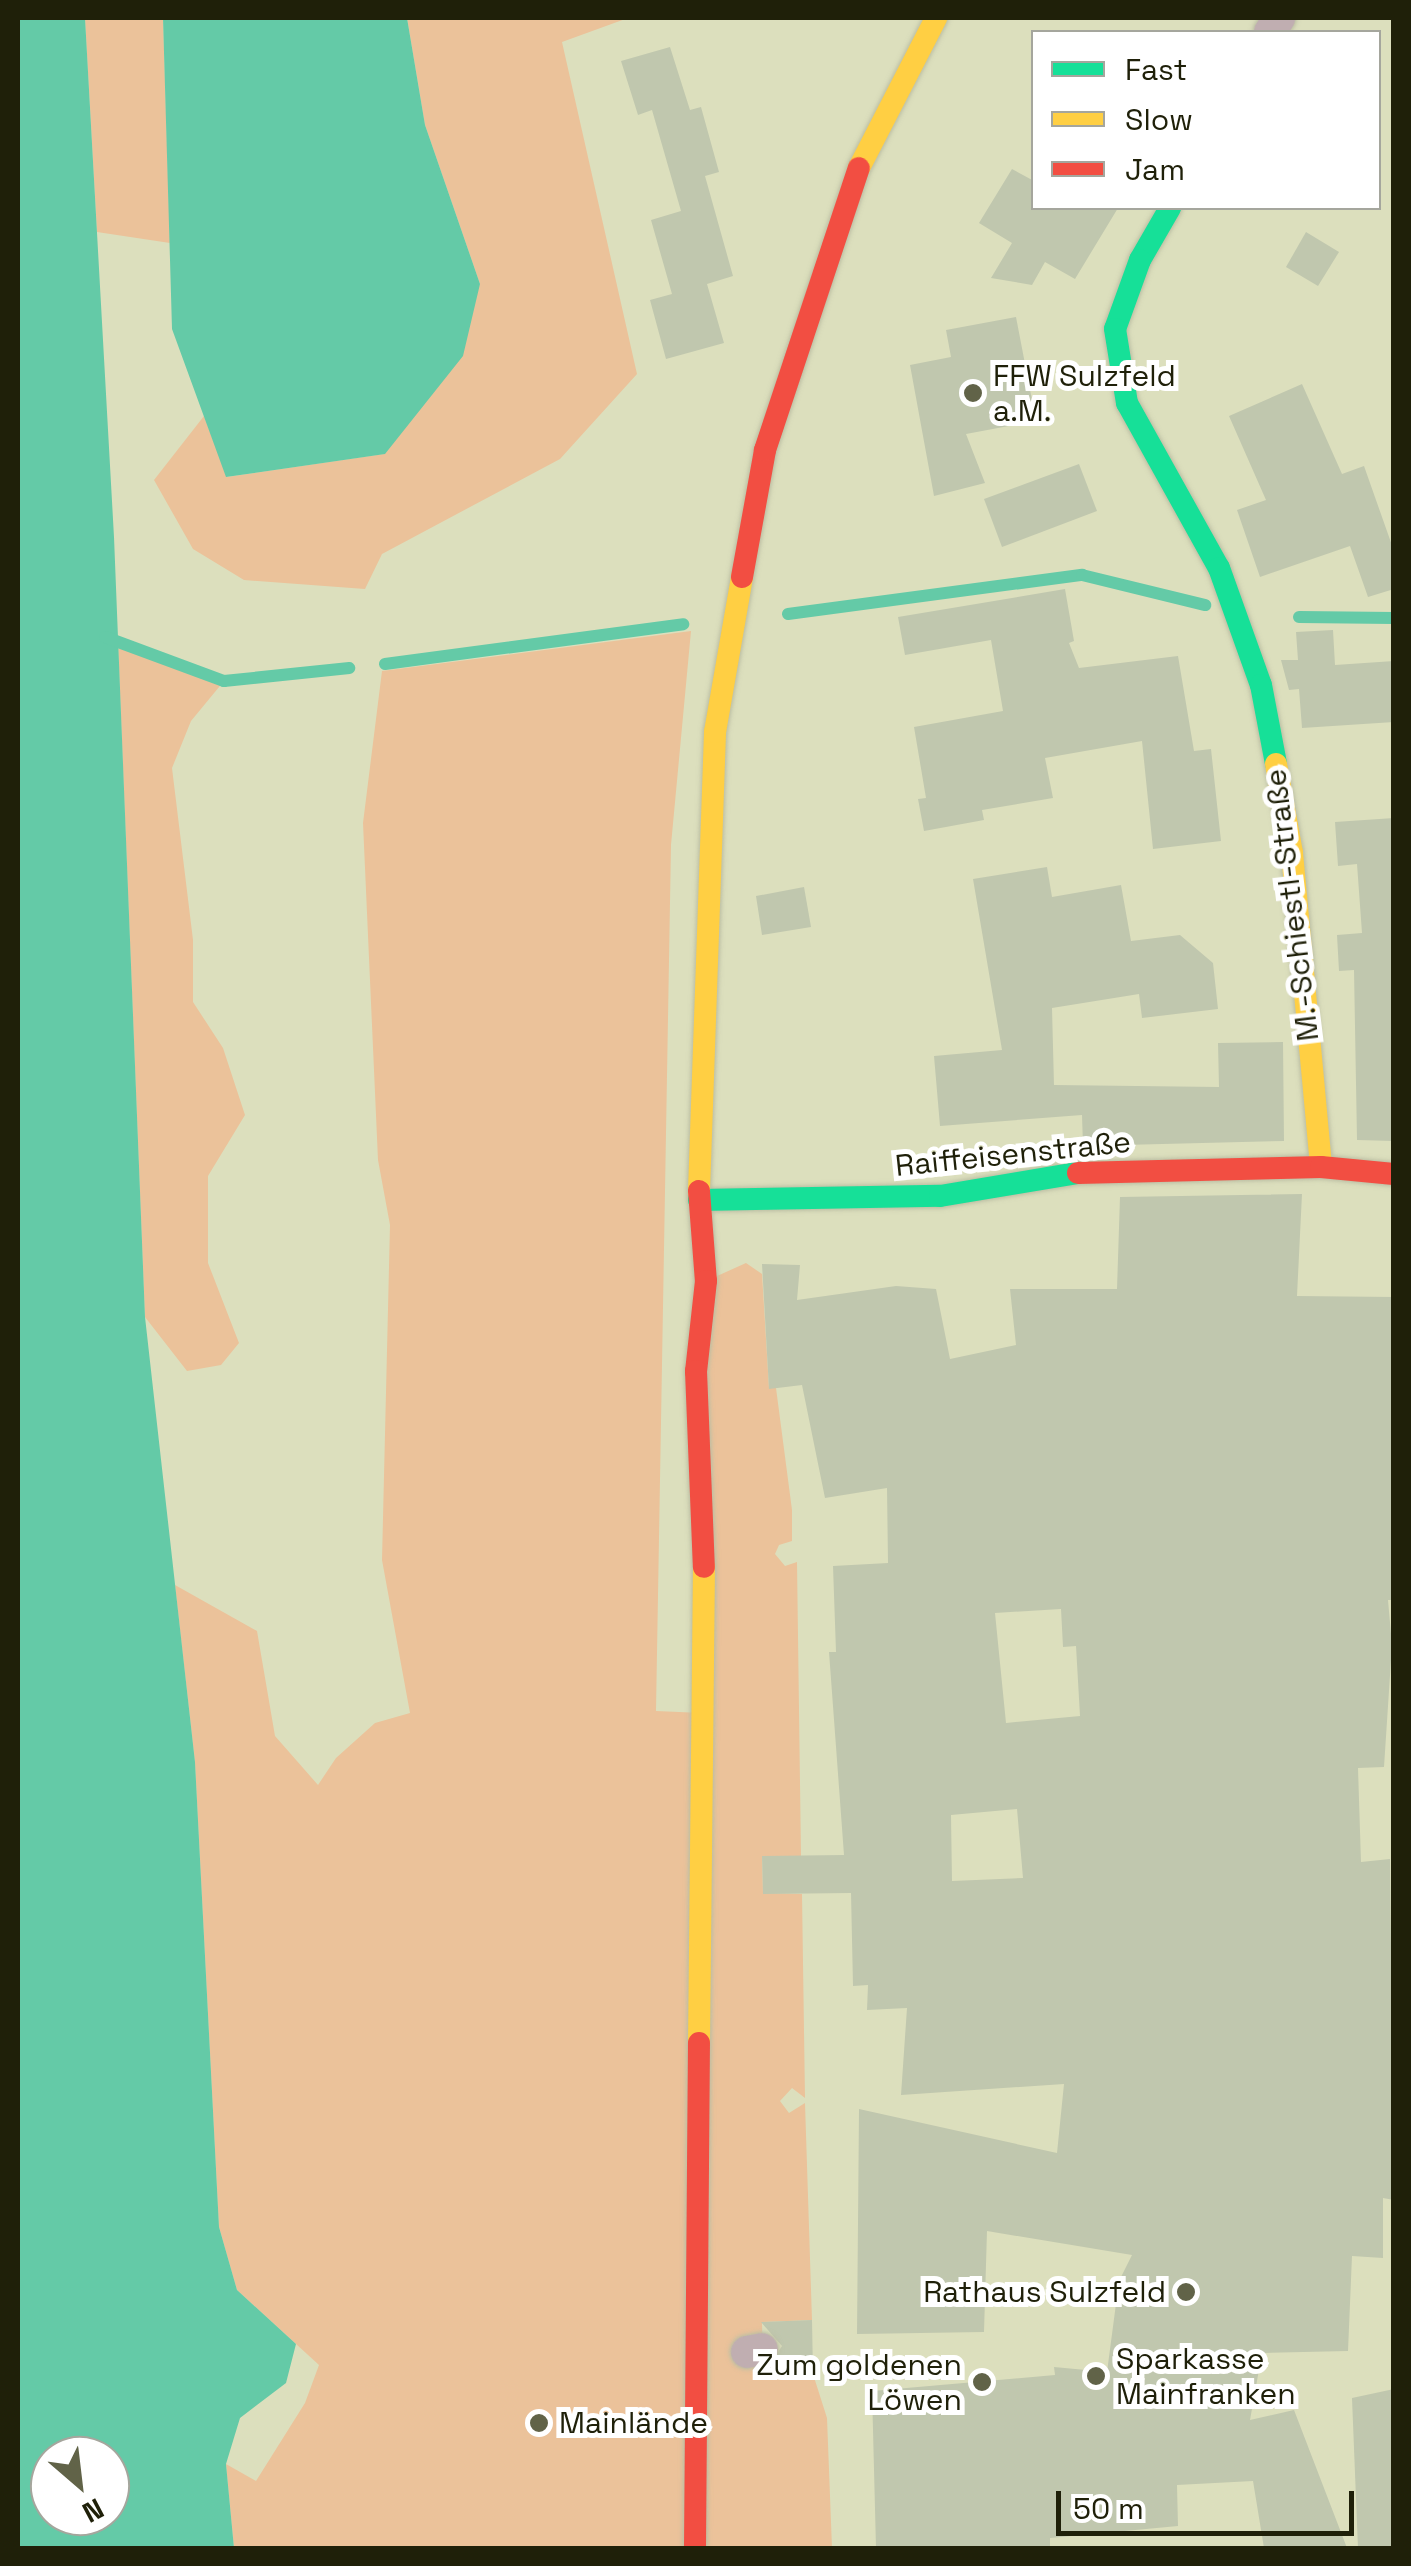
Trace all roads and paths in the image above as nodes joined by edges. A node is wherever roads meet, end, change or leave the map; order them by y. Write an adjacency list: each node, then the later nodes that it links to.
1 (936, 18): 5 (main road)
2 (1169, 210): 3 (main road, M.-Schiestl-Straße)
3 (1321, 1167): 4 (main road, Raiffeisenstraße); 5 (main road, Raiffeisenstraße)
4 (1394, 1174)
5 (698, 1200): 6 (main road)
6 (695, 2548)

